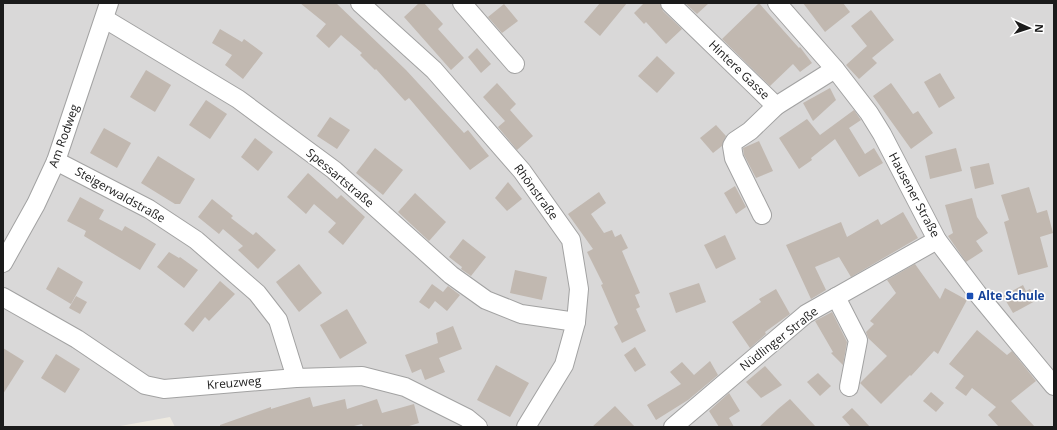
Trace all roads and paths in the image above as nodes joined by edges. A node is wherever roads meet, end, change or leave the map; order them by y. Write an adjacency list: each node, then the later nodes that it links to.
1 (360, 3): 15 (street, Rhönstraße)
2 (462, 3): 6 (street)
3 (670, 3): 8 (street, Hintere Gasse)
4 (777, 3): 7 (street, Hausener Straße)
5 (107, 11): 9 (street, Am Rodweg); 15 (street, Spessartstraße)
6 (515, 64)
7 (835, 70): 8 (street, Hintere Gasse); 11 (street, Hausener Straße)
8 (776, 106): 10 (street)
9 (56, 161): 12 (street, Am Rodweg); 16 (street, Steigerwaldstraße)
10 (762, 216)
11 (937, 240): 14 (street, Nüdlinger Straße); 17 (street, Hausener Straße)
12 (3, 262)
13 (3, 297): 16 (street, Kreuzweg)
14 (836, 297): 18 (street); 21 (street, Nüdlinger Straße)
15 (576, 322): 20 (street, Rhönstraße)
16 (296, 378): 19 (street, Kreuzweg)
17 (1054, 386)
18 (849, 387)
19 (478, 427)
20 (526, 427)
21 (672, 427)

